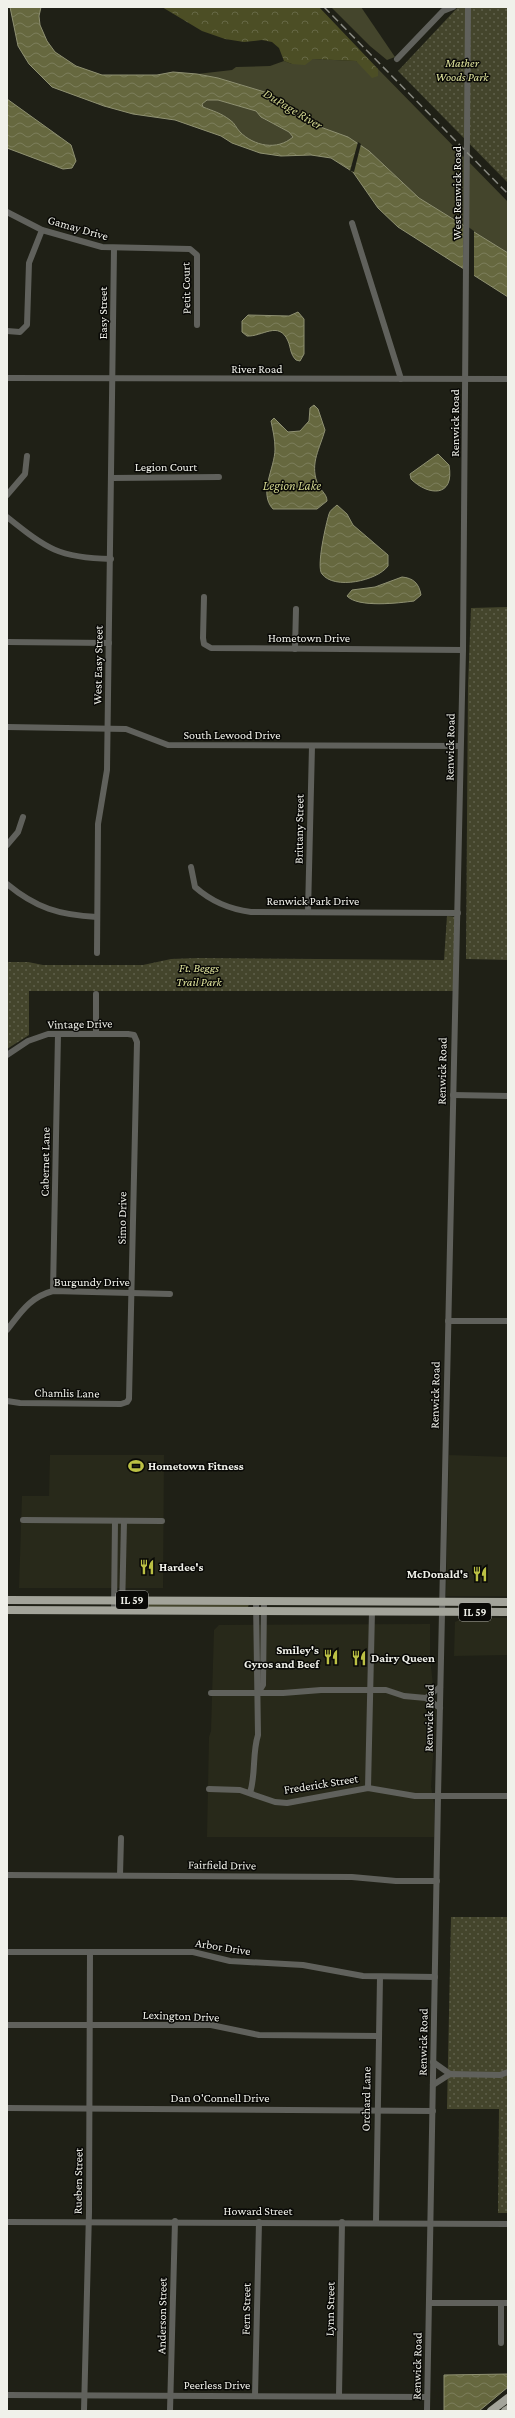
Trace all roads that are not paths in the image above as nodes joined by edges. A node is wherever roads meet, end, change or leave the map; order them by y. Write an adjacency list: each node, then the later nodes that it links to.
1 (453, 7): 3 (street)
2 (468, 7): 14 (street, West Renwick Road)
3 (397, 58)
4 (7, 212): 6 (street, Gamay Drive)
5 (352, 223): 13 (street)
6 (42, 230): 7 (street, Gamay Drive); 10 (street)
7 (114, 249): 8 (street, Gamay Drive); 12 (street, Easy Street)
8 (194, 251): 9 (street, Petit Court)
9 (198, 325)
10 (7, 332)
11 (7, 378): 12 (street, River Road)
12 (114, 378): 13 (street, River Road); 18 (street, West Easy Street)
13 (401, 379): 14 (street, River Road)
14 (466, 379): 15 (street, River Road); 27 (street, Renwick Road)
15 (508, 379)
16 (27, 456): 19 (street)
17 (219, 477): 18 (street, Legion Court)
18 (112, 478): 21 (street, West Easy Street)
19 (7, 495)
20 (7, 517): 21 (street)
21 (111, 559): 25 (street, West Easy Street)
22 (204, 596): 26 (street, Hometown Drive)
23 (296, 609): 26 (street)
24 (7, 642): 25 (street)
25 (109, 643): 29 (street, West Easy Street)
26 (295, 649): 27 (street, Hometown Drive)
27 (463, 650): 31 (street, Renwick Road)
28 (7, 727): 29 (street, South Lewood Drive)
29 (108, 728): 30 (street, South Lewood Drive); 38 (street, West Easy Street)
30 (312, 746): 31 (street, South Lewood Drive); 36 (street, Brittany Street)
31 (460, 746): 37 (street, Renwick Road)
32 (23, 817): 33 (street)
33 (7, 845)
34 (191, 867): 36 (street, Renwick Park Drive)
35 (7, 884): 38 (street)
36 (308, 912): 37 (street, Renwick Park Drive)
37 (458, 913): 45 (street, Renwick Road)
38 (97, 917): 39 (street, West Easy Street)
39 (97, 953)
40 (96, 994): 42 (street)
41 (58, 1034): 42 (street, Vintage Drive); 44 (street, Vintage Drive); 47 (street, Cabernet Lane)
42 (96, 1034): 43 (street, Vintage Drive)
43 (134, 1035): 48 (street, Simo Drive)
44 (7, 1055)
45 (452, 1095): 46 (street); 50 (street, Renwick Road)
46 (508, 1096)
47 (53, 1292): 48 (street, Burgundy Drive); 52 (street, Burgundy Drive)
48 (132, 1293): 49 (street, Burgundy Drive); 54 (street, Simo Drive)
49 (170, 1294)
50 (448, 1320): 51 (street); 63 (street, Renwick Road)
51 (508, 1321)
52 (7, 1330)
53 (7, 1401): 54 (street, Chamlis Lane)
54 (127, 1402)
55 (23, 1520): 56 (street)
56 (115, 1521): 57 (street); 60 (street)
57 (124, 1521): 58 (street); 61 (street)
58 (162, 1521)
59 (7, 1600): 60 (main road, IL 59)
60 (114, 1600): 61 (main road, IL 59); 66 (street)
61 (123, 1600): 62 (main road, IL 59); 67 (street)
62 (260, 1601): 63 (main road, IL 59); 68 (street)
63 (443, 1601): 64 (main road, IL 59); 70 (street, Renwick Road)
64 (508, 1602)
65 (7, 1610): 66 (main road, IL 59)
66 (114, 1611): 67 (main road, IL 59)
67 (122, 1611): 68 (main road, IL 59)
68 (260, 1611): 69 (main road, IL 59); 75 (street)
69 (372, 1611): 70 (main road, IL 59); 73 (street)
70 (443, 1611): 71 (main road, IL 59); 72 (street, Renwick Road)
71 (508, 1612)
72 (440, 1687): 76 (street); 77 (street, Renwick Road)
73 (369, 1690): 75 (street); 76 (street); 78 (street)
74 (210, 1693): 75 (street)
75 (258, 1693): 80 (street)
76 (426, 1698): 77 (street)
77 (440, 1708): 81 (street, Renwick Road)
78 (368, 1788): 80 (street, Frederick Street); 81 (street, Frederick Street)
79 (209, 1789): 80 (street, Frederick Street)
80 (250, 1792)
81 (438, 1796): 82 (street, Frederick Street); 86 (street, Renwick Road)
82 (508, 1796)
83 (121, 1838): 85 (street)
84 (7, 1875): 85 (street, Fairfield Drive)
85 (120, 1875): 86 (street, Fairfield Drive)
86 (437, 1881): 90 (street, Renwick Road)
87 (7, 1952): 88 (street, Arbor Drive)
88 (90, 1952): 89 (street, Arbor Drive); 92 (street, Rueben Street)
89 (380, 1977): 90 (street, Arbor Drive); 93 (street, Orchard Lane)
90 (435, 1977): 94 (street, Renwick Road)
91 (7, 2025): 92 (street, Lexington Drive)
92 (90, 2025): 93 (street, Lexington Drive); 99 (street, Rueben Street)
93 (378, 2036): 100 (street, Orchard Lane)
94 (433, 2062): 96 (street); 97 (street, Renwick Road)
95 (508, 2072): 96 (street)
96 (450, 2074): 97 (street)
97 (433, 2085): 101 (street, Renwick Road)
98 (7, 2108): 99 (street, Dan O'Connell Drive)
99 (90, 2108): 100 (street, Dan O'Connell Drive); 102 (street, Rueben Street)
100 (377, 2110): 101 (street, Dan O'Connell Drive); 107 (street, Orchard Lane)
101 (433, 2111): 108 (street, Renwick Road)
102 (89, 2221): 103 (street, Howard Street); 104 (street, Howard Street); 115 (street, Rueben Street)
103 (175, 2221): 105 (street, Howard Street); 116 (street, Anderson Street)
104 (7, 2222)
105 (259, 2222): 106 (street, Howard Street); 117 (street, Fern Street)
106 (342, 2222): 107 (street, Howard Street); 118 (street, Lynn Street)
107 (376, 2222): 108 (street, Howard Street)
108 (431, 2224): 109 (street, Howard Street); 110 (street, Renwick Road)
109 (508, 2224)
110 (429, 2303): 111 (street); 119 (street, Renwick Road)
111 (501, 2303): 112 (street); 113 (street)
112 (508, 2303)
113 (501, 2343)
114 (7, 2395): 115 (street, Peerless Drive)
115 (84, 2395): 116 (street, Peerless Drive); 122 (street, Rueben Street)
116 (171, 2396): 117 (street, Peerless Drive); 123 (street, Anderson Street)
117 (255, 2396): 118 (street, Peerless Drive)
118 (339, 2396): 119 (street, Peerless Drive)
119 (428, 2397): 124 (street, Renwick Road)
120 (508, 2398): 125 (main road)
121 (508, 2409): 126 (main road)
122 (84, 2411)
123 (170, 2411)
124 (427, 2411)
125 (491, 2411)
126 (506, 2411)

